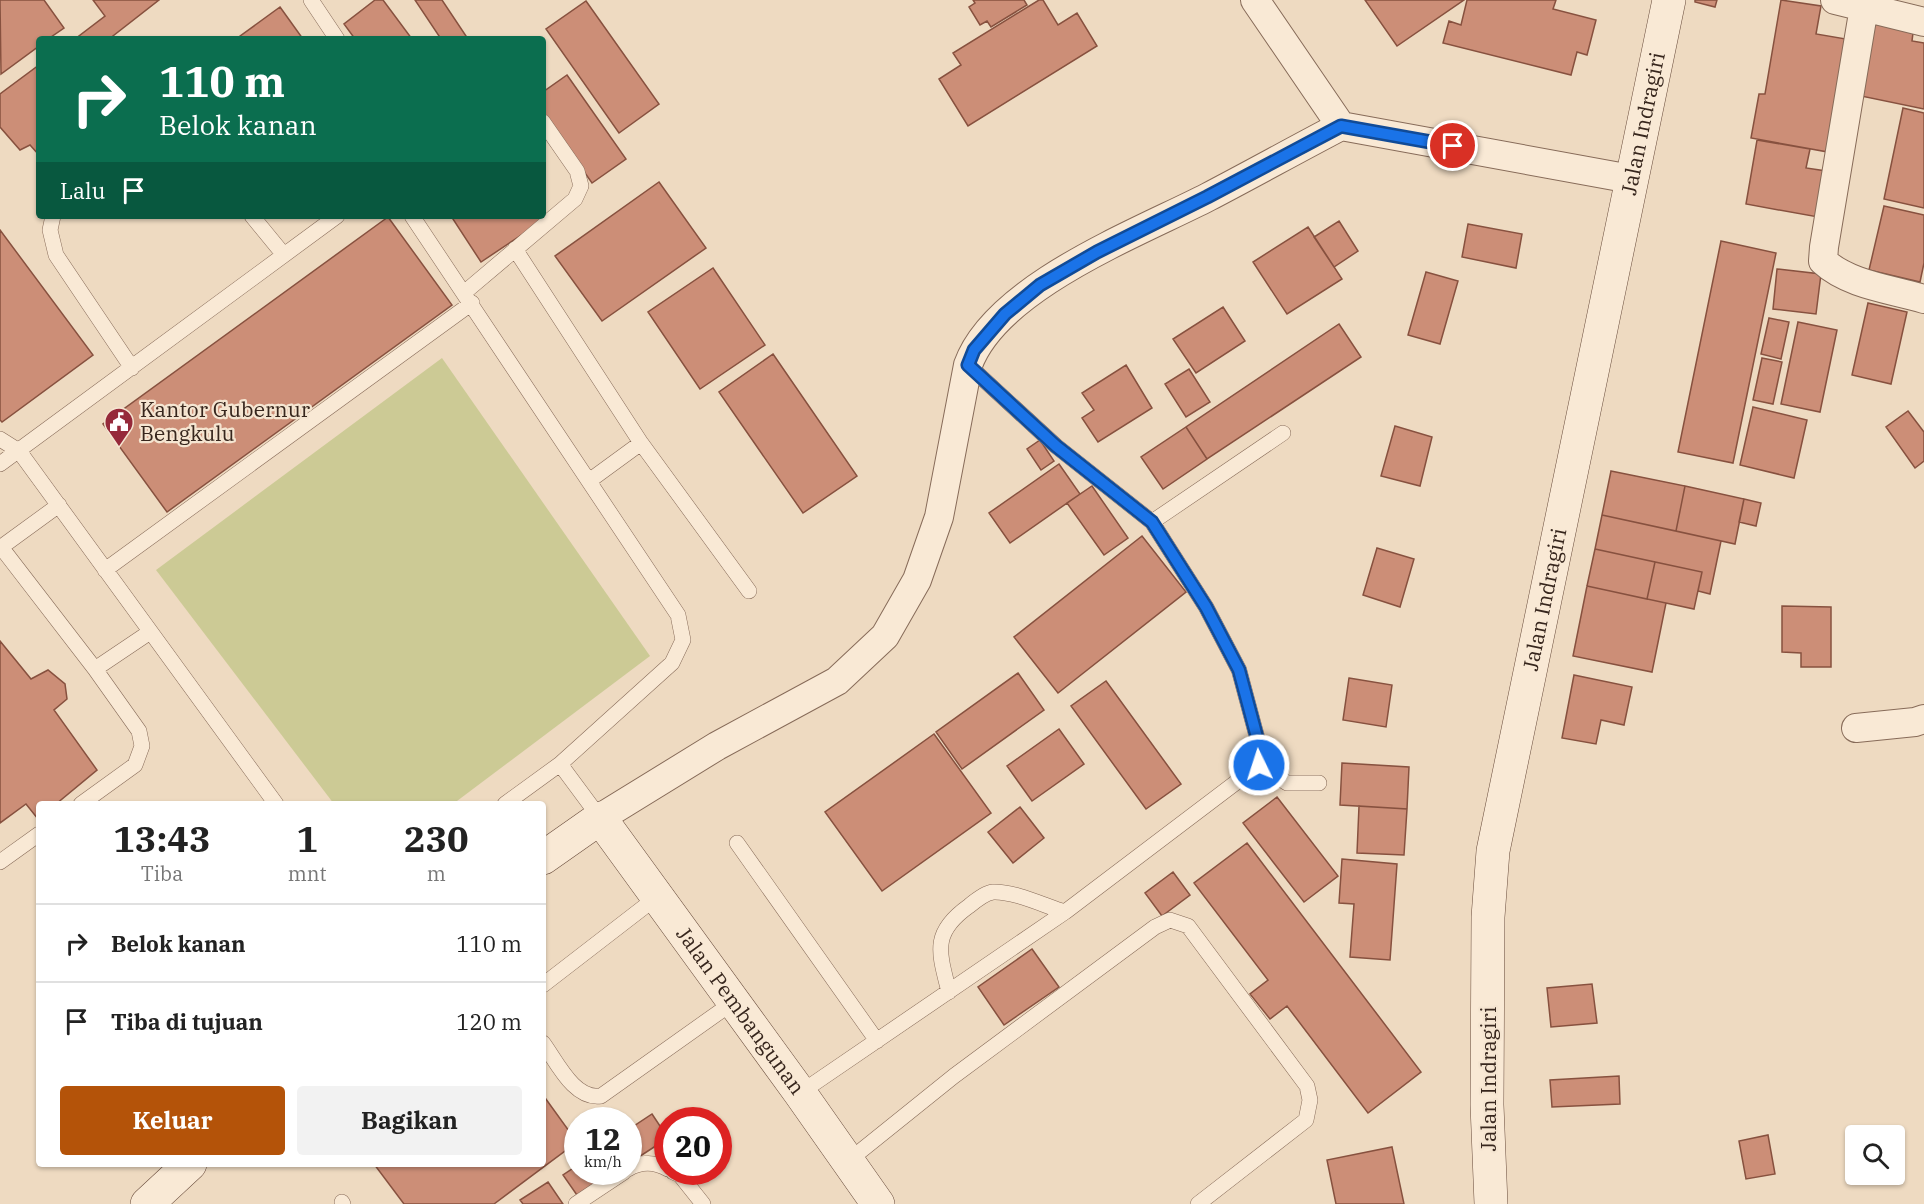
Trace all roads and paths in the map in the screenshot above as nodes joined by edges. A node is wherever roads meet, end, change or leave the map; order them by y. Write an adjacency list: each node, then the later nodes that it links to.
1 (311, 0): 7 (lane)
2 (1255, 0): 9 (street)
3 (1669, 0): 10 (street, Jalan Indragiri)
4 (1835, 0): 5 (street)
5 (1864, 7): 6 (street); 18 (street)
6 (1924, 22)
7 (335, 36)
8 (546, 126): 15 (lane)
9 (1341, 126): 10 (street); 19 (street)
10 (1630, 179): 64 (street, Jalan Indragiri)
11 (52, 219): 20 (lane)
12 (254, 219): 16 (lane)
13 (333, 219): 16 (lane)
14 (414, 219): 17 (lane)
15 (515, 249): 17 (lane); 23 (lane)
16 (284, 255): 20 (lane)
17 (468, 298): 26 (lane); 30 (lane)
18 (1924, 299)
19 (968, 365): 28 (lane); 42 (street)
20 (132, 368): 24 (lane)
21 (1283, 433): 28 (lane)
22 (0, 439): 24 (lane)
23 (641, 443): 26 (lane); 31 (lane)
24 (19, 451): 25 (lane); 27 (lane)
25 (0, 464)
26 (589, 481): 36 (lane)
27 (58, 505): 29 (lane); 30 (lane)
28 (1152, 522): 37 (lane)
29 (1, 547): 33 (lane)
30 (105, 570): 32 (lane)
31 (749, 591)
32 (150, 632): 33 (lane); 40 (lane)
33 (95, 669): 39 (lane)
34 (1924, 719): 35 (street)
35 (1857, 728)
36 (560, 764): 41 (lane); 42 (lane)
37 (1259, 765): 38 (lane); 48 (lane)
38 (1319, 783)
39 (85, 801)
40 (274, 801)
41 (508, 801)
42 (600, 818): 45 (street); 47 (street, Jalan Pembangunan)
43 (36, 836): 46 (lane)
44 (738, 843): 52 (lane)
45 (546, 856)
46 (0, 862)
47 (657, 897): 49 (lane); 51 (street, Jalan Pembangunan)
48 (1065, 912): 50 (lane); 50 (lane)
49 (546, 983)
50 (949, 992): 52 (lane)
51 (732, 1002): 53 (lane); 54 (street, Jalan Pembangunan)
52 (877, 1041): 54 (lane)
53 (546, 1047)
54 (800, 1093): 55 (street, Jalan Pembangunan)
55 (847, 1162): 62 (street, Jalan Pembangunan); 63 (lane)
56 (187, 1167): 59 (street)
57 (604, 1185): 60 (lane)
58 (688, 1185): 61 (lane)
59 (147, 1204)
60 (576, 1204)
61 (703, 1204)
62 (878, 1204)
63 (1198, 1204)
64 (1491, 1204)

